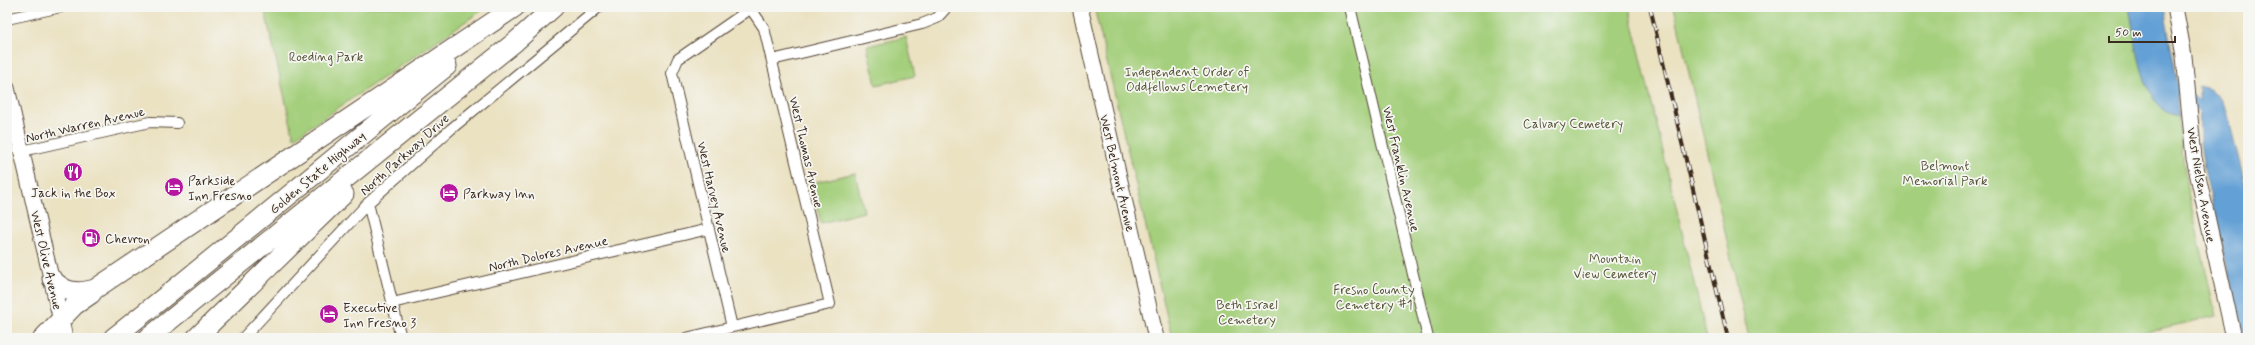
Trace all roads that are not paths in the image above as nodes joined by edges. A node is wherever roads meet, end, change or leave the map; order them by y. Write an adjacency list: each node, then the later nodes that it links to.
1 (61, 7): 12 (street)
2 (515, 7): 22 (highway)
3 (522, 7): 28 (highway, Golden State Highway)
4 (554, 7): 13 (highway, Golden State Highway)
5 (566, 7): 13 (highway)
6 (598, 7): 19 (street, North Parkway Drive)
7 (947, 7): 14 (street)
8 (1080, 7): 34 (main road, West Belmont Avenue)
9 (1350, 7): 35 (street, West Franklin Avenue)
10 (2175, 7): 36 (main road, West Nielsen Avenue)
11 (752, 8): 14 (street, West Thomas Avenue); 20 (street, West Harvey Avenue)
12 (7, 19)
13 (515, 42): 17 (highway, Golden State Highway)
14 (772, 60): 25 (street, West Thomas Avenue)
15 (7, 88): 18 (main road, West Olive Avenue)
16 (177, 123): 18 (street, North Warren Avenue)
17 (395, 138): 29 (highway, Golden State Highway); 30 (highway)
18 (22, 151): 21 (main road, West Olive Avenue)
19 (368, 203): 23 (street); 31 (street, North Parkway Drive)
20 (709, 229): 23 (street, North Dolores Avenue); 25 (street, West Harvey Avenue)
21 (52, 280): 22 (highway); 24 (main road, West Olive Avenue)
22 (95, 289): 24 (highway)
23 (392, 303): 32 (street)
24 (61, 319): 26 (highway); 27 (main road, West Olive Avenue)
25 (732, 327): 33 (street)
26 (43, 338)
27 (65, 338)
28 (113, 338)
29 (148, 338)
30 (196, 338)
31 (243, 338)
32 (401, 338)
33 (686, 338)
34 (1156, 338)
35 (1428, 338)
36 (2234, 338)

